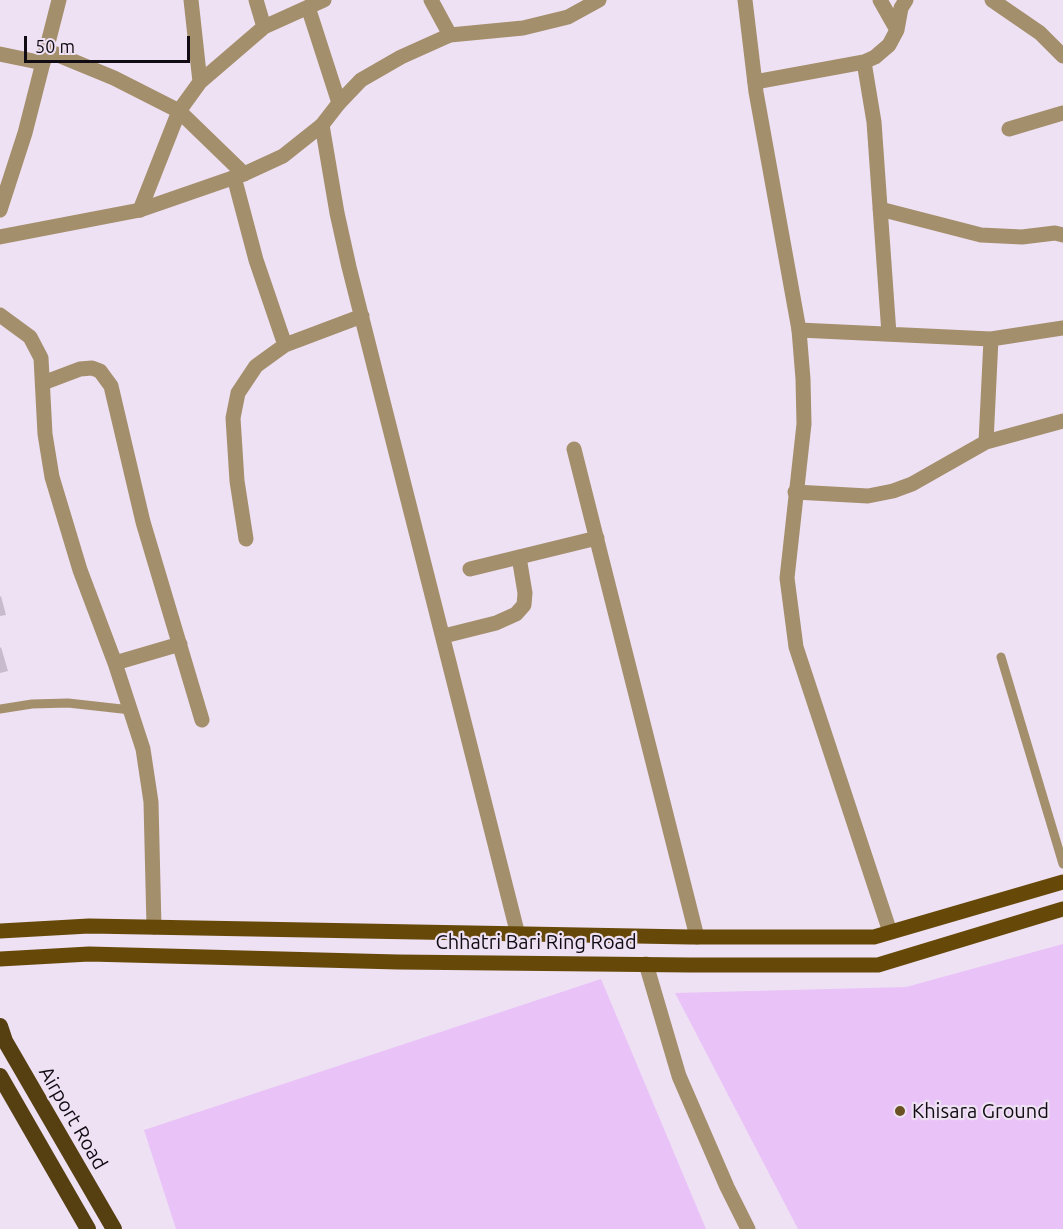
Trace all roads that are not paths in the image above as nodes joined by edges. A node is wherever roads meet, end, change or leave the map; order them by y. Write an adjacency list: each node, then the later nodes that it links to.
1 (58, 0): 17 (street)
2 (191, 0): 19 (street)
3 (256, 0): 12 (street)
4 (324, 0): 11 (street)
5 (431, 0): 14 (street)
6 (599, 0): 14 (street)
7 (745, 0): 20 (street)
8 (880, 0): 13 (street)
9 (906, 0): 13 (street)
10 (992, 0): 16 (street)
11 (309, 7): 12 (street); 21 (street)
12 (264, 27): 19 (street)
13 (897, 30): 18 (street)
14 (450, 36): 21 (street)
15 (0, 54): 17 (street)
16 (1063, 56)
17 (44, 57): 22 (street); 27 (street)
18 (864, 62): 20 (street); 28 (street)
19 (200, 82): 22 (street)
20 (755, 82): 35 (street)
21 (339, 104): 24 (street)
22 (179, 111): 26 (street); 29 (street)
23 (1063, 113): 25 (street)
24 (322, 125): 26 (street); 33 (street)
25 (1009, 129)
26 (239, 176): 29 (street); 38 (street)
27 (1, 206)
28 (880, 209): 30 (street); 36 (street)
29 (140, 210): 31 (street)
30 (1063, 235)
31 (0, 237)
32 (0, 315): 39 (street)
33 (362, 316): 38 (street); 48 (street)
34 (1063, 328): 37 (street)
35 (799, 330): 36 (street); 43 (street)
36 (889, 334): 37 (street)
37 (990, 339): 41 (street)
38 (285, 345): 45 (street)
39 (42, 383): 49 (street); 51 (street)
40 (1063, 421): 41 (street)
41 (986, 442): 43 (street)
42 (574, 449): 44 (street)
43 (795, 492): 60 (street)
44 (597, 538): 46 (street); 62 (street)
45 (246, 539)
46 (519, 557): 47 (street); 48 (street)
47 (470, 569)
48 (444, 636): 61 (street)
49 (180, 644): 51 (street); 54 (street)
50 (1001, 657): 55 (lane)
51 (115, 663): 53 (street)
52 (0, 709): 53 (lane)
53 (131, 710): 58 (street)
54 (202, 720)
55 (1063, 864)
56 (1063, 882): 60 (main road, Chhatri Bari Ring Road)
57 (1063, 909): 64 (main road, Chhatri Bari Ring Road)
58 (154, 927): 59 (main road, Chhatri Bari Ring Road); 61 (main road, Chhatri Bari Ring Road)
59 (0, 931)
60 (890, 932): 62 (main road, Chhatri Bari Ring Road)
61 (518, 935): 62 (main road, Chhatri Bari Ring Road)
62 (697, 937)
63 (0, 958): 64 (main road, Chhatri Bari Ring Road)
64 (646, 964): 69 (street)
65 (0, 1026): 68 (highway, Airport Road)
66 (0, 1076): 67 (highway)
67 (88, 1229)
68 (114, 1229)
69 (748, 1229)

